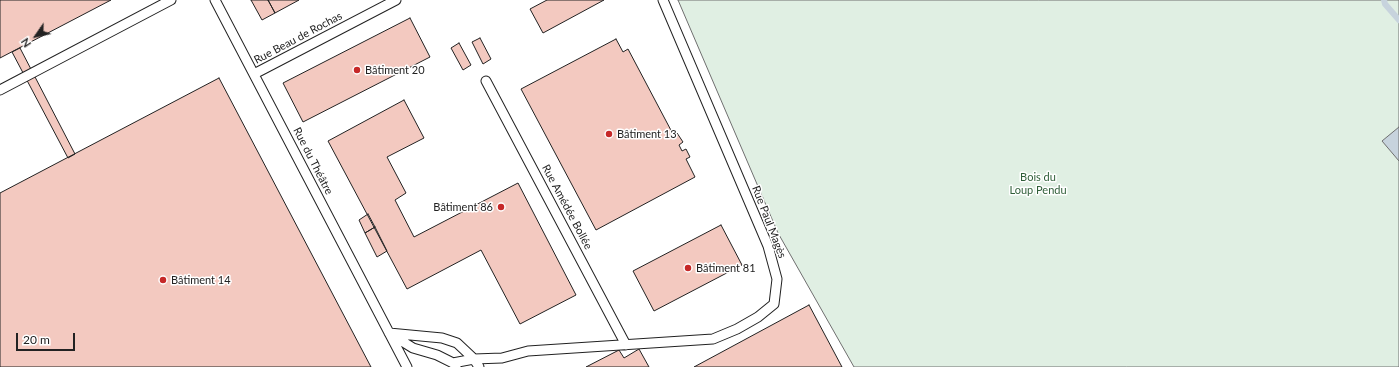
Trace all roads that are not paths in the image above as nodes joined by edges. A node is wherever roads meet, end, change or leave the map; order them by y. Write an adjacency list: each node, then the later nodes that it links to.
1 (172, 0): 7 (lane)
2 (215, 0): 5 (lane, Rue du Théâtre)
3 (396, 0): 5 (lane, Rue Beau de Rochas)
4 (663, 0): 9 (lane, Rue Paul Magès)
5 (254, 74): 8 (lane, Rue du Théâtre)
6 (486, 81): 9 (lane, Rue Amédée Bollée)
7 (0, 90)
8 (389, 333): 10 (lane); 11 (lane); 12 (lane)
9 (626, 345): 10 (lane, Rue Paul Magès)
10 (474, 359): 11 (lane, Rue Paul Magès); 13 (lane)
11 (455, 365)
12 (406, 367)
13 (479, 367)

